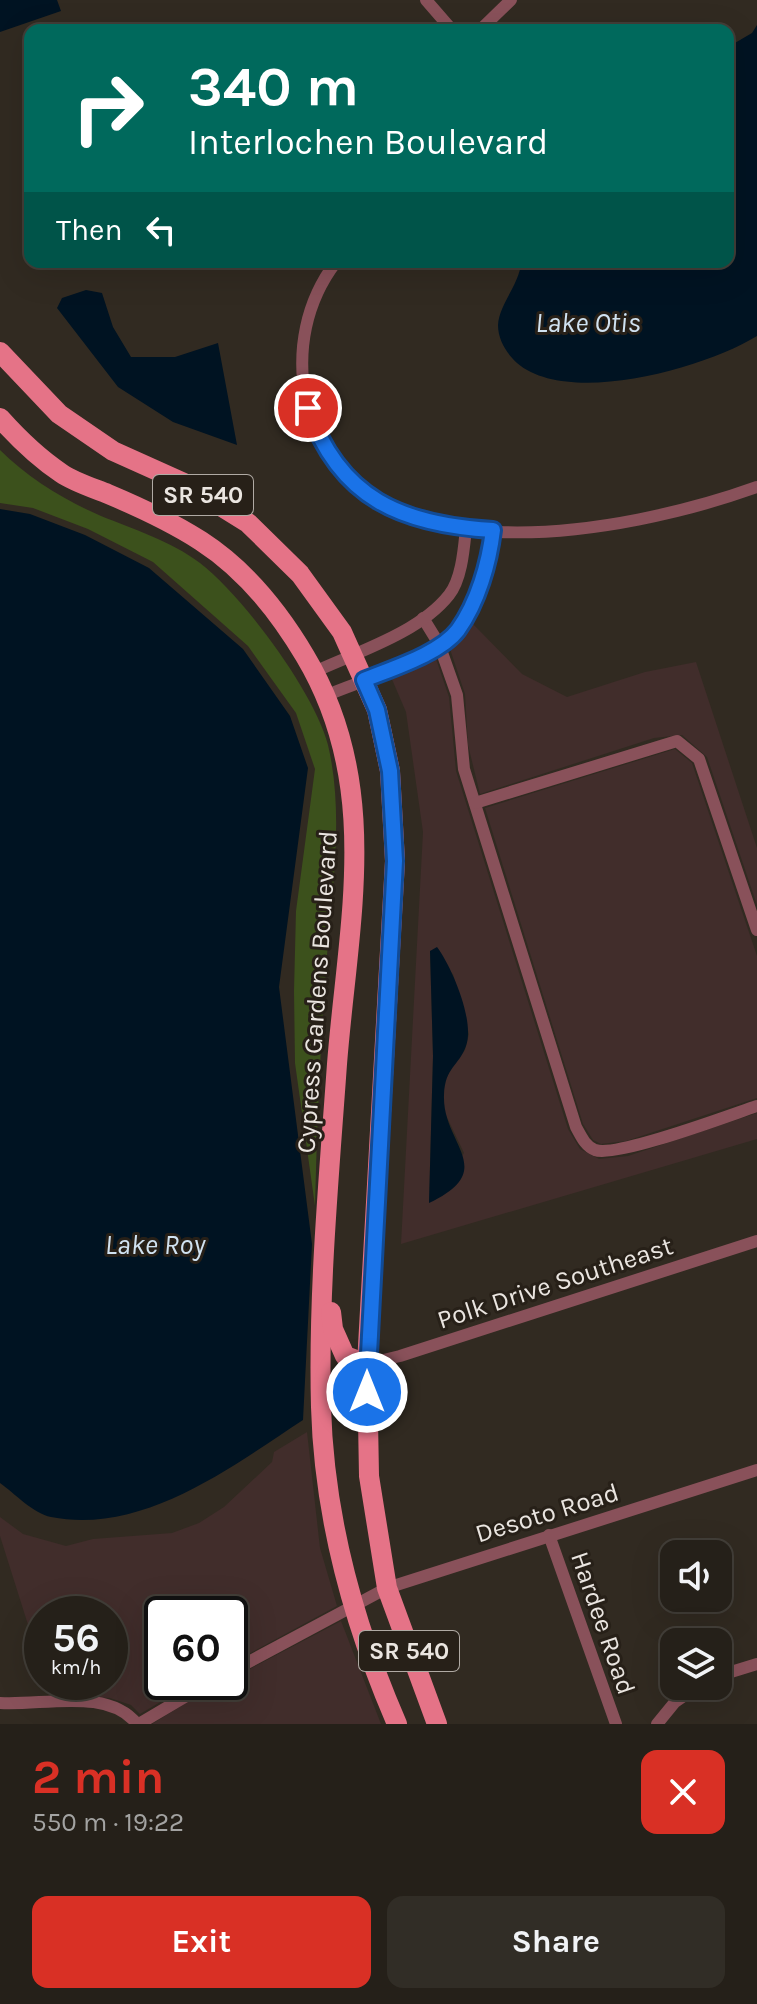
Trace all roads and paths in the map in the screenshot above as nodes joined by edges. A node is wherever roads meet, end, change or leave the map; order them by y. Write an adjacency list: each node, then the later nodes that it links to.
1 (426, 0): 3 (street)
2 (511, 0): 4 (street)
3 (447, 24)
4 (486, 24)
5 (333, 268): 9 (street)
6 (0, 352): 13 (main road, SR 540)
7 (0, 418): 14 (main road, Cypress Gardens Boulevard / SR 540)
8 (757, 487): 10 (street)
9 (466, 528): 10 (street); 11 (street)
10 (493, 530): 12 (street)
11 (423, 618): 12 (street); 13 (street)
12 (439, 644): 15 (street); 17 (street)
13 (352, 654): 14 (street); 15 (main road, SR 540)
14 (314, 672): 16 (main road, Cypress Gardens Boulevard / SR 540)
15 (364, 680): 16 (street); 22 (main road, SR 540)
16 (325, 696): 21 (main road, Cypress Gardens Boulevard / SR 540)
17 (475, 803): 18 (street); 19 (street)
18 (757, 930)
19 (757, 1106)
20 (757, 1241): 22 (street, Polk Drive Southeast)
21 (325, 1268): 22 (main road); 26 (main road, Cypress Gardens Boulevard / SR 540)
22 (367, 1364): 25 (main road, SR 540)
23 (757, 1470): 24 (street, Desoto Road)
24 (549, 1535): 25 (street, Desoto Road); 36 (street, Hardee Road)
25 (387, 1588): 26 (street, Desoto Road); 35 (main road, SR 540)
26 (354, 1607): 27 (street, Desoto Road); 34 (main road, Cypress Gardens Boulevard / SR 540)
27 (248, 1663)
28 (757, 1664): 29 (street)
29 (732, 1672)
30 (179, 1700): 33 (street)
31 (678, 1700): 37 (street)
32 (0, 1703): 33 (street)
33 (138, 1724)
34 (397, 1724)
35 (437, 1724)
36 (616, 1724)
37 (657, 1724)

